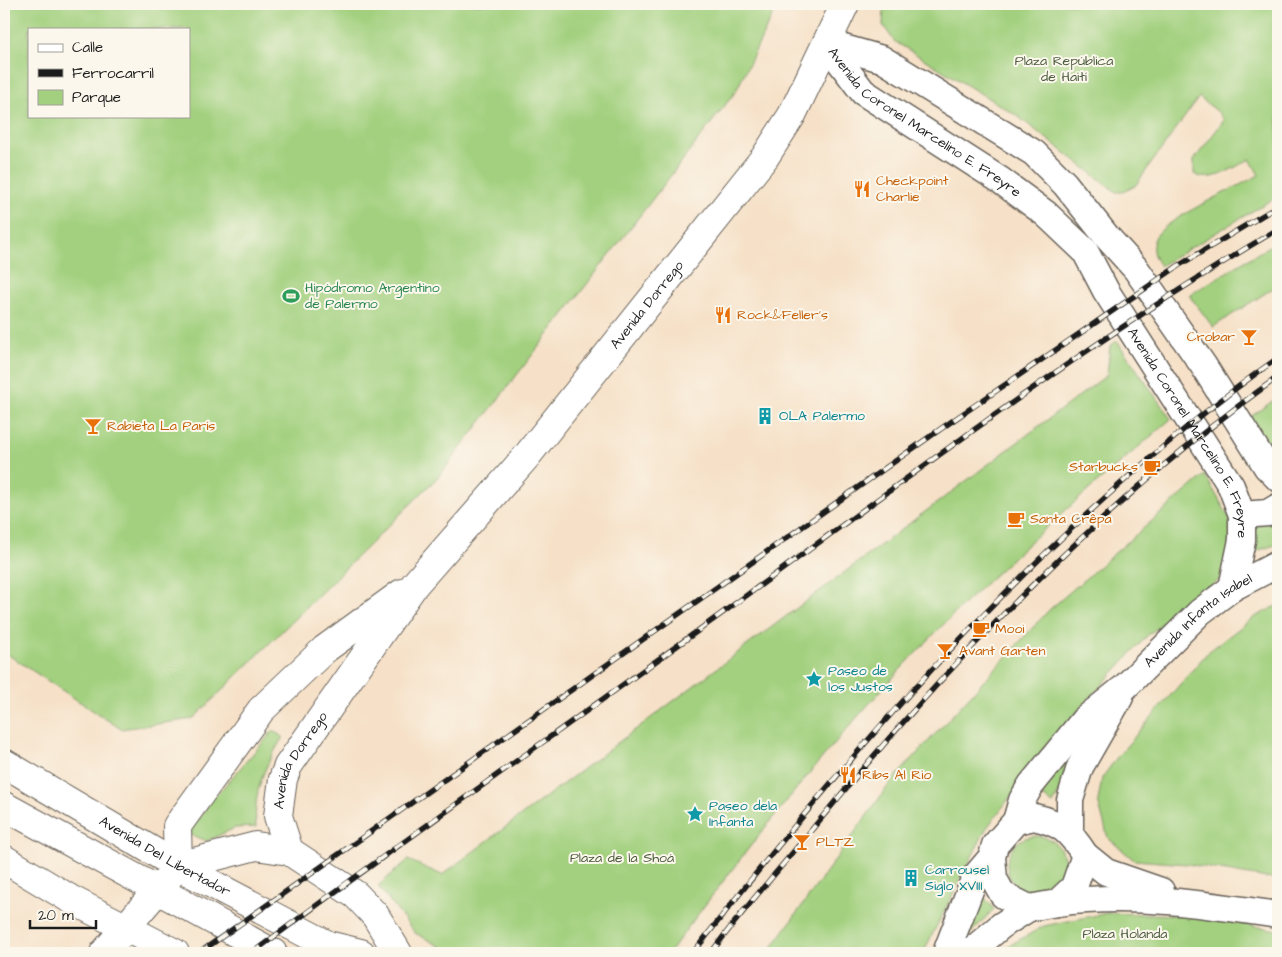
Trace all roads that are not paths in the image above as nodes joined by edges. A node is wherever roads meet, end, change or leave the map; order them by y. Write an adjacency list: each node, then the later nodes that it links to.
1 (845, 4): 2 (main road, Avenida Dorrego)
2 (826, 44): 3 (street, Avenida Coronel Marcelino E. Freyre); 4 (street, Avenida Coronel Marcelino E. Freyre); 9 (main road, Avenida Dorrego)
3 (1203, 365): 4 (street); 5 (street, Avenida Coronel Marcelino E. Freyre)
4 (1169, 388): 7 (street, Avenida Coronel Marcelino E. Freyre)
5 (1278, 478)
6 (1278, 508): 7 (street)
7 (1242, 515): 10 (street, Avenida Coronel Marcelino E. Freyre)
8 (1278, 564): 10 (street, Avenida Infanta Isabel)
9 (415, 584): 16 (main road, Avenida Dorrego); 20 (main road, Avenida Dorrego)
10 (1232, 588): 11 (street, Avenida Infanta Isabel)
11 (1125, 687): 14 (street, Avenida Infanta Isabel); 15 (street, Avenida Infanta Isabel)
12 (4, 763): 20 (main road, Avenida Del Libertador)
13 (4, 806): 21 (main road)
14 (1016, 821): 15 (street); 18 (street)
15 (1070, 832): 17 (street)
16 (289, 851): 20 (main road); 32 (main road)
17 (1085, 855): 22 (street); 23 (street)
18 (992, 857): 24 (street); 33 (street)
19 (4, 859): 26 (main road)
20 (178, 866): 21 (main road); 27 (main road, Avenida Del Libertador)
21 (156, 891): 26 (main road); 30 (main road)
22 (1057, 903): 23 (street); 24 (street)
23 (1202, 903): 25 (street)
24 (1030, 908): 34 (street)
25 (1278, 915)
26 (126, 929): 28 (main road); 29 (main road)
27 (332, 949): 31 (main road, Avenida Del Libertador)
28 (104, 953)
29 (175, 953)
30 (273, 953)
31 (361, 953)
32 (398, 953)
33 (946, 953)
34 (969, 953)

